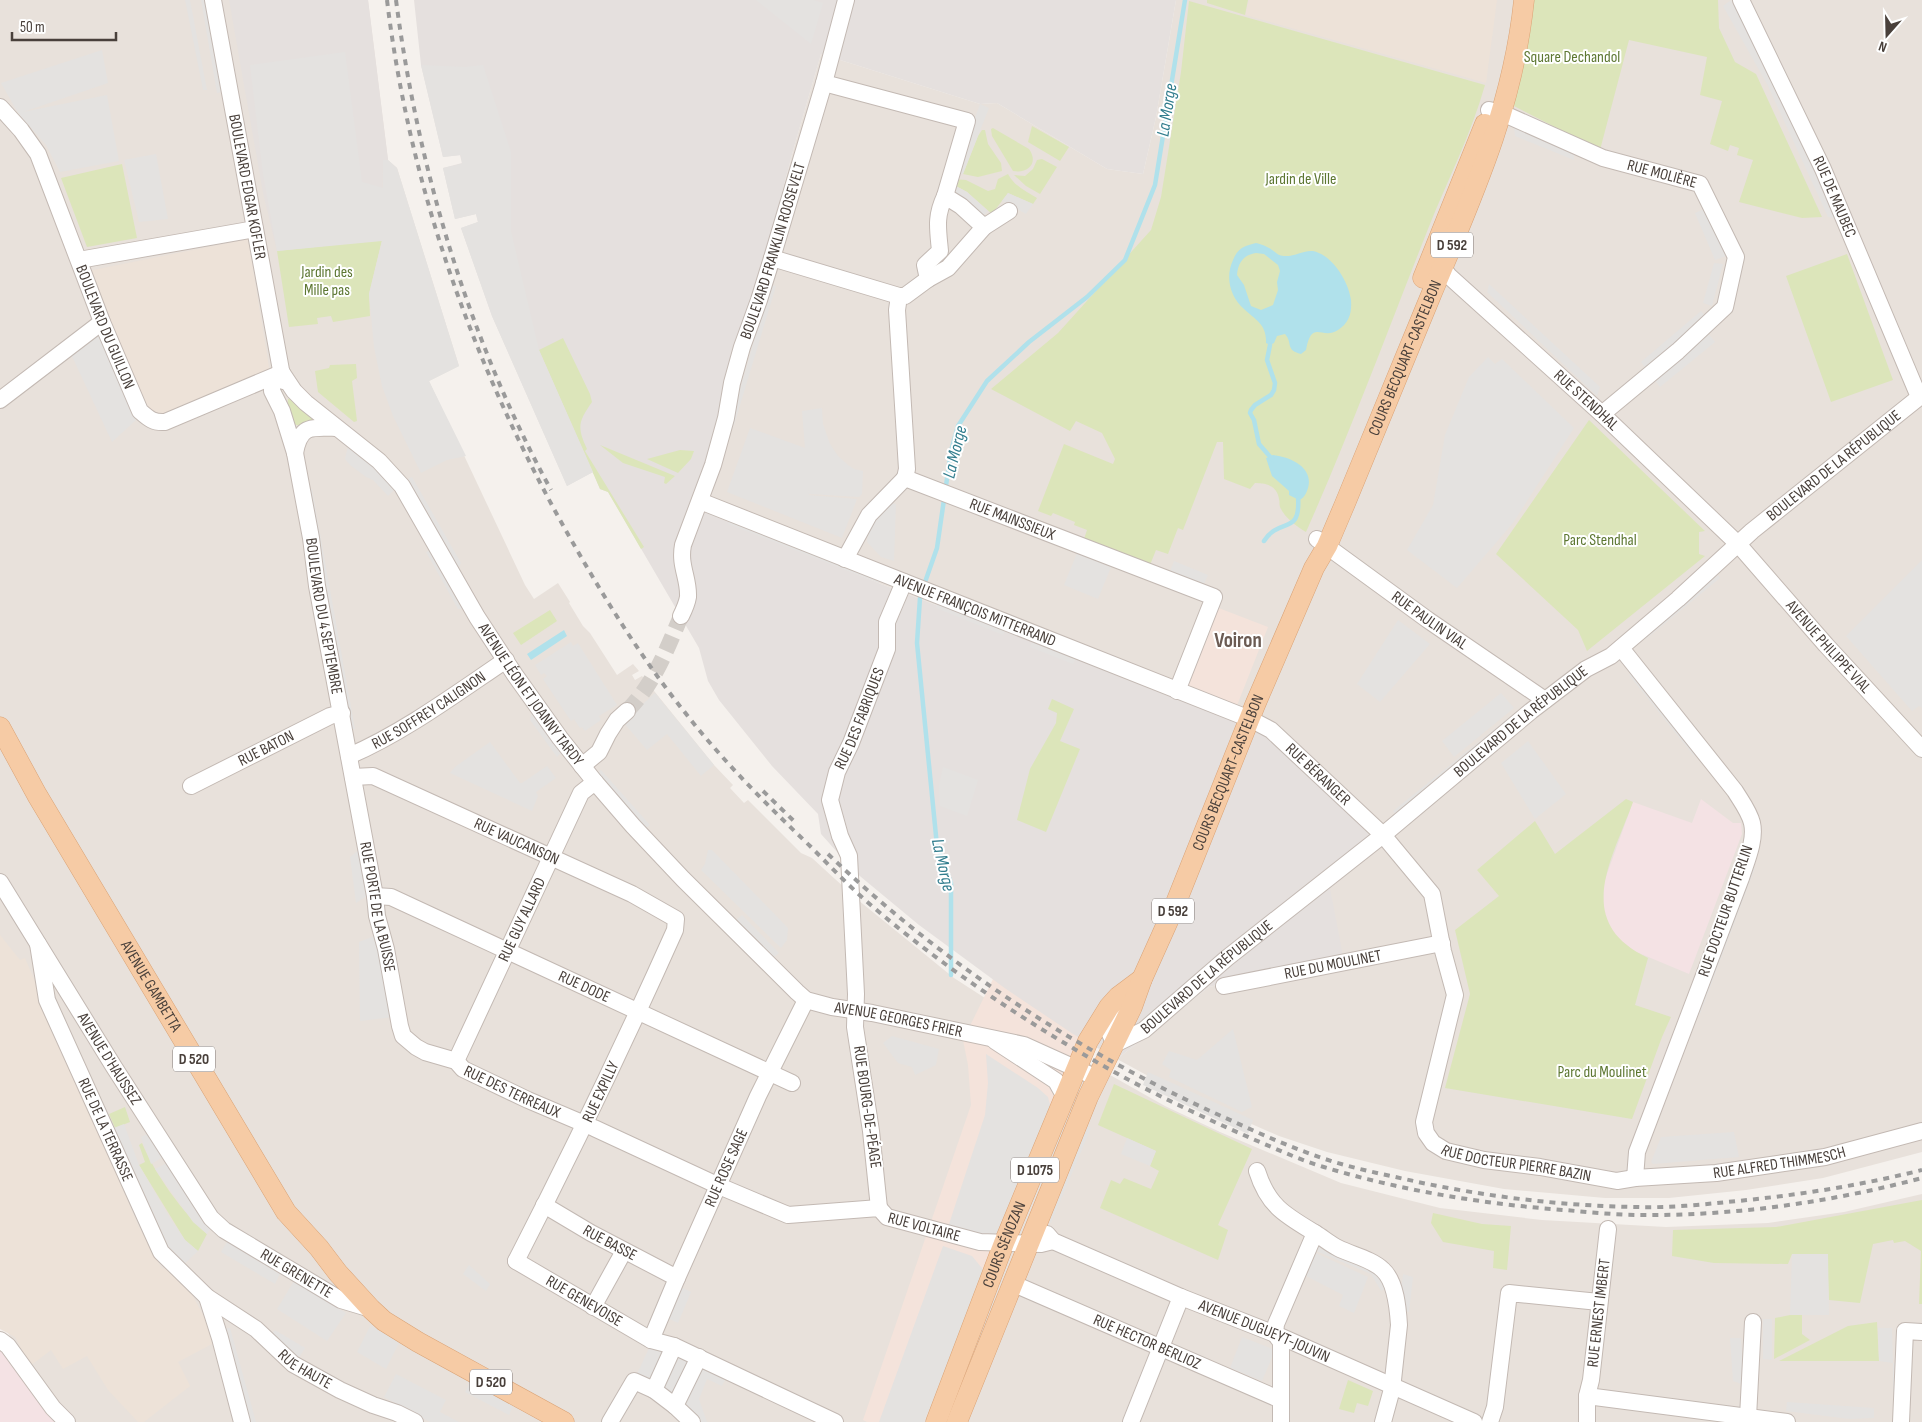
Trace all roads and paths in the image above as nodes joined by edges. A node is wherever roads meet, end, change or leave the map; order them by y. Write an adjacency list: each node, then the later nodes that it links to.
1 (213, 0): 12 (street, BOULEVARD EDGAR KOFLER)
2 (846, 0): 6 (street, BOULEVARD FRANKLIN ROOSEVELT)
3 (1511, 0): 8 (main road, COURS BECQUART-CASTELBON / D 592)
4 (1524, 0): 8 (main road, COURS BECQUART-CASTELBON / D 592)
5 (1741, 0): 21 (street, RUE DE MAUBEC)
6 (824, 83): 9 (street); 13 (street, BOULEVARD FRANKLIN ROOSEVELT)
7 (0, 107): 14 (street, BOULEVARD DU GUILLON)
8 (1496, 112): 15 (main road, COURS BECQUART-CASTELBON / D 592); 24 (street, RUE MOLIÈRE)
9 (945, 196): 11 (street); 16 (street)
10 (1009, 211): 11 (street)
11 (984, 227): 16 (street)
12 (255, 229): 14 (street); 19 (street, BOULEVARD EDGAR KOFLER)
13 (772, 258): 17 (street); 28 (street, BOULEVARD FRANKLIN ROOSEVELT)
14 (79, 260): 18 (street, BOULEVARD DU GUILLON)
15 (1436, 265): 24 (street, RUE STENDHAL); 29 (main road, COURS BECQUART-CASTELBON / D 592)
16 (928, 278): 17 (street)
17 (899, 296): 27 (street)
18 (102, 322): 20 (street, BOULEVARD DU GUILLON); 22 (street)
19 (282, 372): 20 (street, BOULEVARD DU GUILLON); 23 (street, BOULEVARD DU 4 SEPTEMBRE); 25 (street, AVENUE LÉON ET JOANNY TARDY)
20 (237, 391): 23 (street)
21 (1920, 396): 30 (street, BOULEVARD DE LA RÉPUBLIQUE)
22 (0, 400)
23 (282, 411): 26 (street, BOULEVARD DU 4 SEPTEMBRE)
24 (1602, 414): 30 (street, RUE STENDHAL)
25 (336, 428): 26 (street); 35 (street, AVENUE LÉON ET JOANNY TARDY)
26 (295, 453): 39 (street, BOULEVARD DU 4 SEPTEMBRE)
27 (905, 478): 31 (street); 36 (street, RUE MAINSSIEUX)
28 (700, 501): 31 (street, AVENUE FRANÇOIS MITTERRAND); 33 (street, BOULEVARD FRANKLIN ROOSEVELT)
29 (1322, 542): 37 (street, RUE PAULIN VIAL); 40 (main road, COURS BECQUART-CASTELBON / D 592)
30 (1738, 544): 34 (street, BOULEVARD DE LA RÉPUBLIQUE); 42 (street, AVENUE PHILIPPE VIAL)
31 (845, 559): 32 (street, AVENUE FRANÇOIS MITTERRAND)
32 (910, 584): 36 (street, AVENUE FRANÇOIS MITTERRAND); 50 (street, RUE DES FABRIQUES)
33 (681, 616)
34 (1621, 648): 37 (street, BOULEVARD DE LA RÉPUBLIQUE); 75 (street, RUE DOCTEUR BUTTERLIN)
35 (506, 660): 43 (street, RUE SOFFREY CALIGNON); 44 (street, AVENUE LÉON ET JOANNY TARDY)
36 (1177, 691): 40 (street, AVENUE FRANÇOIS MITTERRAND)
37 (1544, 700): 48 (street, BOULEVARD DE LA RÉPUBLIQUE)
38 (627, 711): 44 (street)
39 (342, 713): 43 (street, BOULEVARD DU 4 SEPTEMBRE); 47 (street, RUE BATON)
40 (1250, 719): 48 (street, RUE BÉRANGER); 57 (main road, COURS BECQUART-CASTELBON / D 592)
41 (0, 727): 95 (main road, AVENUE GAMBETTA / D 520)
42 (1922, 749)
43 (349, 756): 45 (street, BOULEVARD DU 4 SEPTEMBRE)
44 (582, 766): 46 (street, AVENUE LÉON ET JOANNY TARDY)
45 (353, 777): 49 (street, RUE VAUCANSON); 52 (street, RUE PORTE DE LA BUISSE)
46 (595, 782): 49 (street, RUE GUY ALLARD); 60 (street, AVENUE LÉON ET JOANNY TARDY)
47 (191, 786)
48 (1383, 835): 54 (street, RUE DOCTEUR PIERRE BAZIN); 65 (street, BOULEVARD DE LA RÉPUBLIQUE)
49 (550, 856): 53 (street, RUE VAUCANSON); 56 (street, RUE GUY ALLARD)
50 (849, 856): 61 (street, RUE BOURG-DE-PÉAGE)
51 (0, 882): 55 (street, AVENUE D'HAUSSEZ)
52 (375, 896): 56 (street, RUE DODE); 63 (street, RUE PORTE DE LA BUISSE)
53 (676, 919): 62 (street, RUE EXPILLY)
54 (1442, 943): 58 (street, RUE DU MOULINET); 75 (street, RUE DOCTEUR PIERRE BAZIN)
55 (38, 944): 82 (street, AVENUE D'HAUSSEZ); 91 (street, RUE DE LA TERRASSE)
56 (506, 951): 62 (street, RUE DODE); 66 (street, RUE GUY ALLARD)
57 (1142, 979): 59 (main road, COURS BECQUART-CASTELBON / D 592); 65 (main road, COURS BECQUART-CASTELBON / D 592)
58 (1224, 986)
59 (1118, 997): 65 (street); 67 (main road, COURS BECQUART-CASTELBON / D 592)
60 (806, 1000): 61 (street, AVENUE GEORGES FRIER); 68 (street, RUE ROSE SAGE)
61 (855, 1010): 64 (street, AVENUE GEORGES FRIER); 77 (street, RUE BOURG-DE-PÉAGE)
62 (638, 1012): 68 (street, RUE DODE); 72 (street, RUE EXPILLY)
63 (403, 1036): 66 (street, RUE DES TERREAUX)
64 (991, 1039): 67 (street, AVENUE GEORGES FRIER); 71 (street, AVENUE GEORGES FRIER)
65 (1115, 1044): 69 (main road, COURS BECQUART-CASTELBON / D 592)
66 (457, 1062): 72 (street, RUE DES TERREAUX)
67 (1077, 1069): 69 (street, AVENUE GEORGES FRIER); 71 (main road, COURS SÉNOZAN / D 1075)
68 (770, 1072): 70 (street, RUE DODE); 76 (street, RUE ROSE SAGE)
69 (1098, 1078): 80 (main road, COURS SÉNOZAN)
70 (792, 1083)
71 (1065, 1097): 85 (main road, COURS SÉNOZAN / D 1075)
72 (585, 1125): 76 (street, RUE DES TERREAUX); 78 (street, RUE EXPILLY)
73 (1922, 1131): 75 (street, RUE ALFRED THIMMESCH)
74 (1257, 1171): 83 (street)
75 (1635, 1178)
76 (719, 1186): 79 (street, RUE DES TERREAUX); 89 (street, RUE ROSE SAGE)
77 (879, 1208): 79 (street, RUE VOLTAIRE); 85 (street, RUE VOLTAIRE)
78 (546, 1209): 87 (street, RUE BASSE); 88 (street, RUE EXPILLY)
79 (788, 1215)
80 (1039, 1223): 84 (street, AVENUE DUGUEYT-JOUVIN); 86 (main road, COURS SÉNOZAN)
81 (1608, 1229): 94 (street, RUE ERNEST IMBERT)
82 (224, 1230): 95 (street, RUE GRENETTE)
83 (1315, 1233): 98 (street); 105 (street)
84 (1053, 1241): 86 (street, AVENUE DUGUEYT-JOUVIN); 92 (street, AVENUE DUGUEYT-JOUVIN)
85 (1004, 1243): 86 (street, RUE VOLTAIRE); 99 (main road); 118 (main road, COURS SÉNOZAN / D 1075)
86 (1030, 1243): 90 (main road, COURS SÉNOZAN)
87 (622, 1252): 89 (street, RUE BASSE); 93 (street)
88 (522, 1258): 93 (street, RUE GENEVOISE)
89 (677, 1278): 101 (street, RUE ROSE SAGE)
90 (1014, 1284): 99 (main road, COURS SÉNOZAN); 103 (street, RUE HECTOR BERLIOZ)
91 (207, 1297): 112 (street); 113 (street, RUE HAUTE)
92 (1181, 1297): 98 (street, AVENUE DUGUEYT-JOUVIN); 103 (street)
93 (593, 1301): 101 (street, RUE GENEVOISE)
94 (1599, 1302): 107 (street, RUE ERNEST IMBERT); 124 (street)
95 (371, 1310): 114 (main road, AVENUE GAMBETTA / D 520)
96 (1753, 1322): 110 (street)
97 (1922, 1332): 127 (street)
98 (1275, 1334): 105 (street, AVENUE DUGUEYT-JOUVIN); 108 (street)
99 (992, 1337): 119 (main road, COURS SÉNOZAN)
100 (0, 1340): 111 (street)
101 (651, 1340): 102 (street, RUE GENEVOISE)
102 (674, 1346): 104 (street, RUE GENEVOISE); 106 (street)
103 (1161, 1348): 108 (street, RUE HECTOR BERLIOZ); 120 (street)
104 (699, 1357): 109 (street); 117 (street, RUE GENEVOISE)
105 (1392, 1386): 122 (street); 123 (street, AVENUE DUGUEYT-JOUVIN)
106 (654, 1390): 109 (street); 115 (street)
107 (1587, 1396): 110 (street); 125 (street, RUE ERNEST IMBERT)
108 (1281, 1400): 121 (street)
109 (676, 1406): 116 (street)
110 (1748, 1417): 126 (street)
111 (67, 1422)
112 (242, 1422)
113 (415, 1422)
114 (564, 1422)
115 (610, 1422)
116 (692, 1422)
117 (835, 1422)
118 (936, 1422)
119 (957, 1422)
120 (1131, 1422)
121 (1281, 1422)
122 (1383, 1422)
123 (1474, 1422)
124 (1490, 1422)
125 (1587, 1422)
126 (1787, 1422)
127 (1901, 1422)

